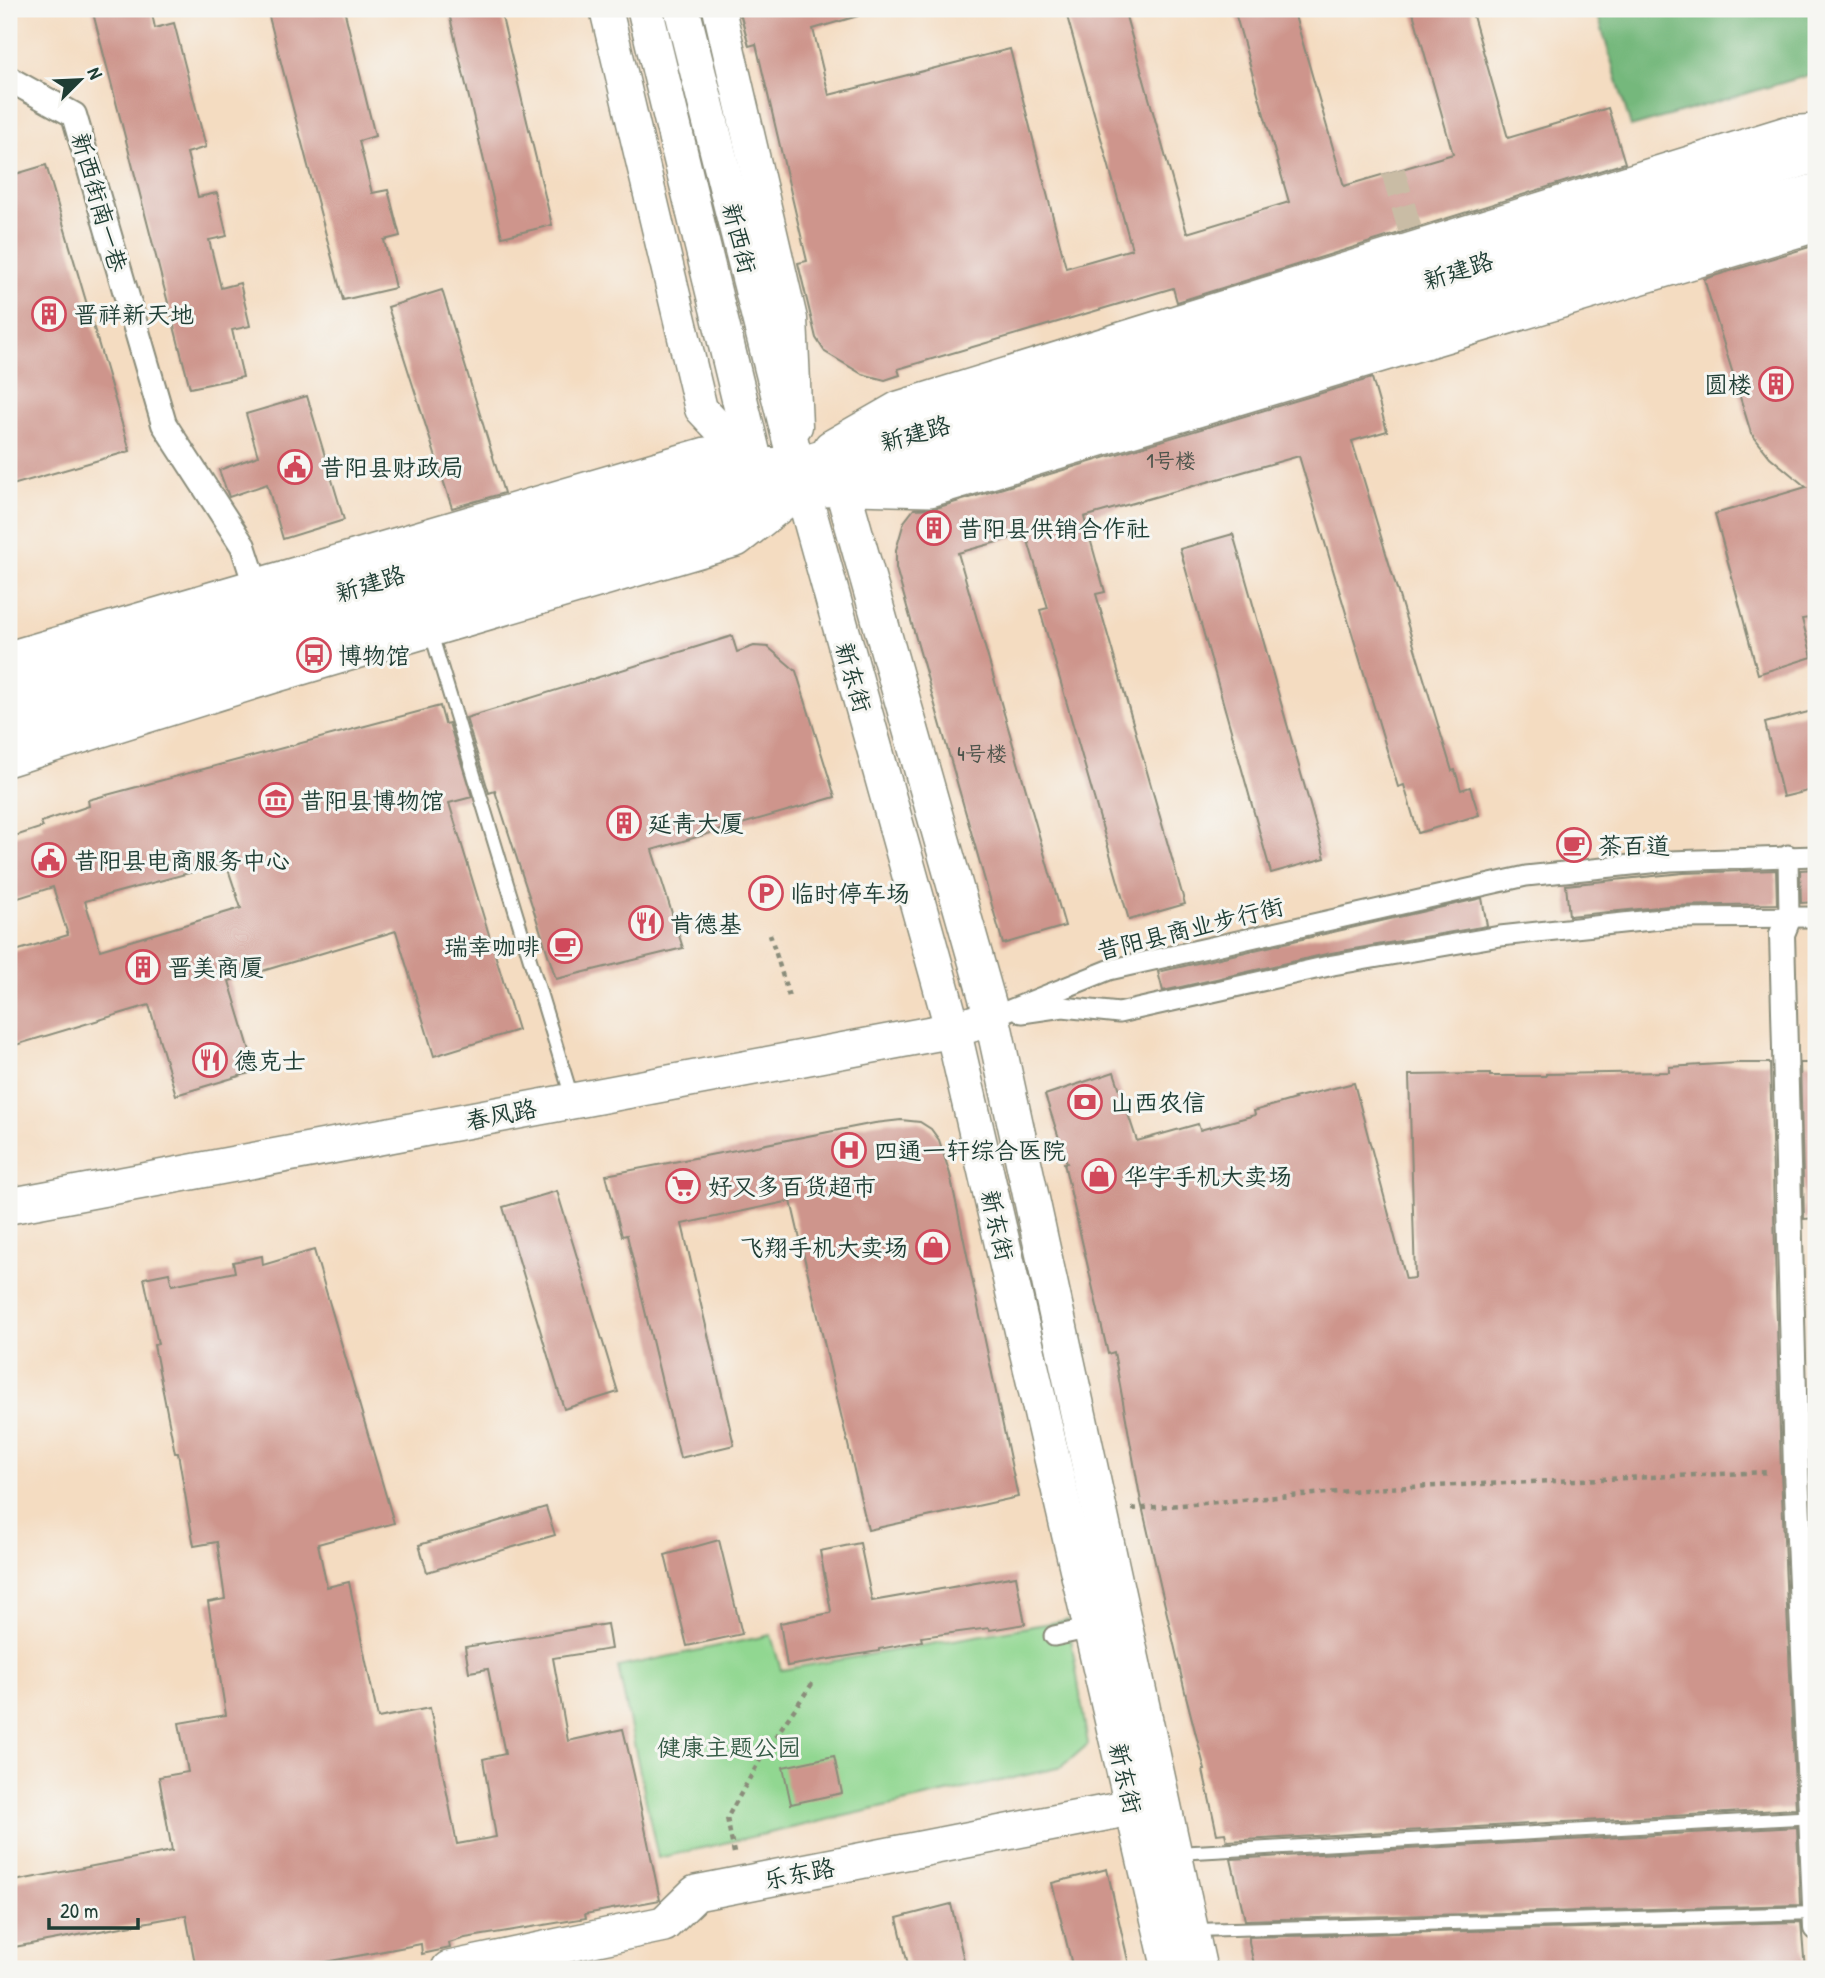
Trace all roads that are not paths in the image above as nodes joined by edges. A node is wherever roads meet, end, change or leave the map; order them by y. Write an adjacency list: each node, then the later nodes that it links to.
1 (606, 9): 11 (street)
2 (645, 9): 11 (main road, 新西街)
3 (682, 9): 12 (main road, 新西街)
4 (719, 9): 12 (street)
5 (9, 79): 14 (street, 新西街南一巷)
6 (1816, 132): 10 (main road)
7 (1816, 153): 10 (main road, 新建路)
8 (1816, 193): 13 (main road, 新建路)
9 (1816, 225): 13 (main road)
10 (1417, 255): 12 (main road, 新建路)
11 (756, 467): 12 (main road, 新建路); 14 (main road); 17 (main road, 新建路)
12 (800, 477): 13 (main road, 新建路); 15 (main road); 18 (main road, 新建路); 25 (main road, 新东街)
13 (842, 487): 24 (main road, 新东街)
14 (256, 586): 16 (main road)
15 (430, 630): 19 (main road); 26 (lane)
16 (9, 659)
17 (9, 692)
18 (9, 727)
19 (9, 758)
20 (1788, 855): 21 (street, 昔阳县商业步行街); 22 (street); 24 (street, 昔阳县商业步行街)
21 (1816, 856)
22 (1788, 917): 23 (street); 24 (street); 31 (street)
23 (1816, 917)
24 (992, 1017): 25 (main road, 春风路); 30 (main road, 新东街)
25 (953, 1030): 26 (main road, 春风路); 28 (main road, 新东街)
26 (573, 1101): 27 (main road, 春风路)
27 (9, 1206)
28 (1092, 1628): 29 (street); 30 (main road, 新东街)
29 (1054, 1636)
30 (1148, 1805): 32 (main road, 新东街); 36 (main road, 乐东路); 37 (main road, 新东街)
31 (1814, 1817): 32 (lane); 33 (street)
32 (1173, 1853): 35 (main road, 新东街)
33 (1816, 1913): 34 (street); 35 (lane)
34 (1816, 1928)
35 (1190, 1930): 38 (main road, 新东街)
36 (449, 1969)
37 (1170, 1969)
38 (1199, 1969)

